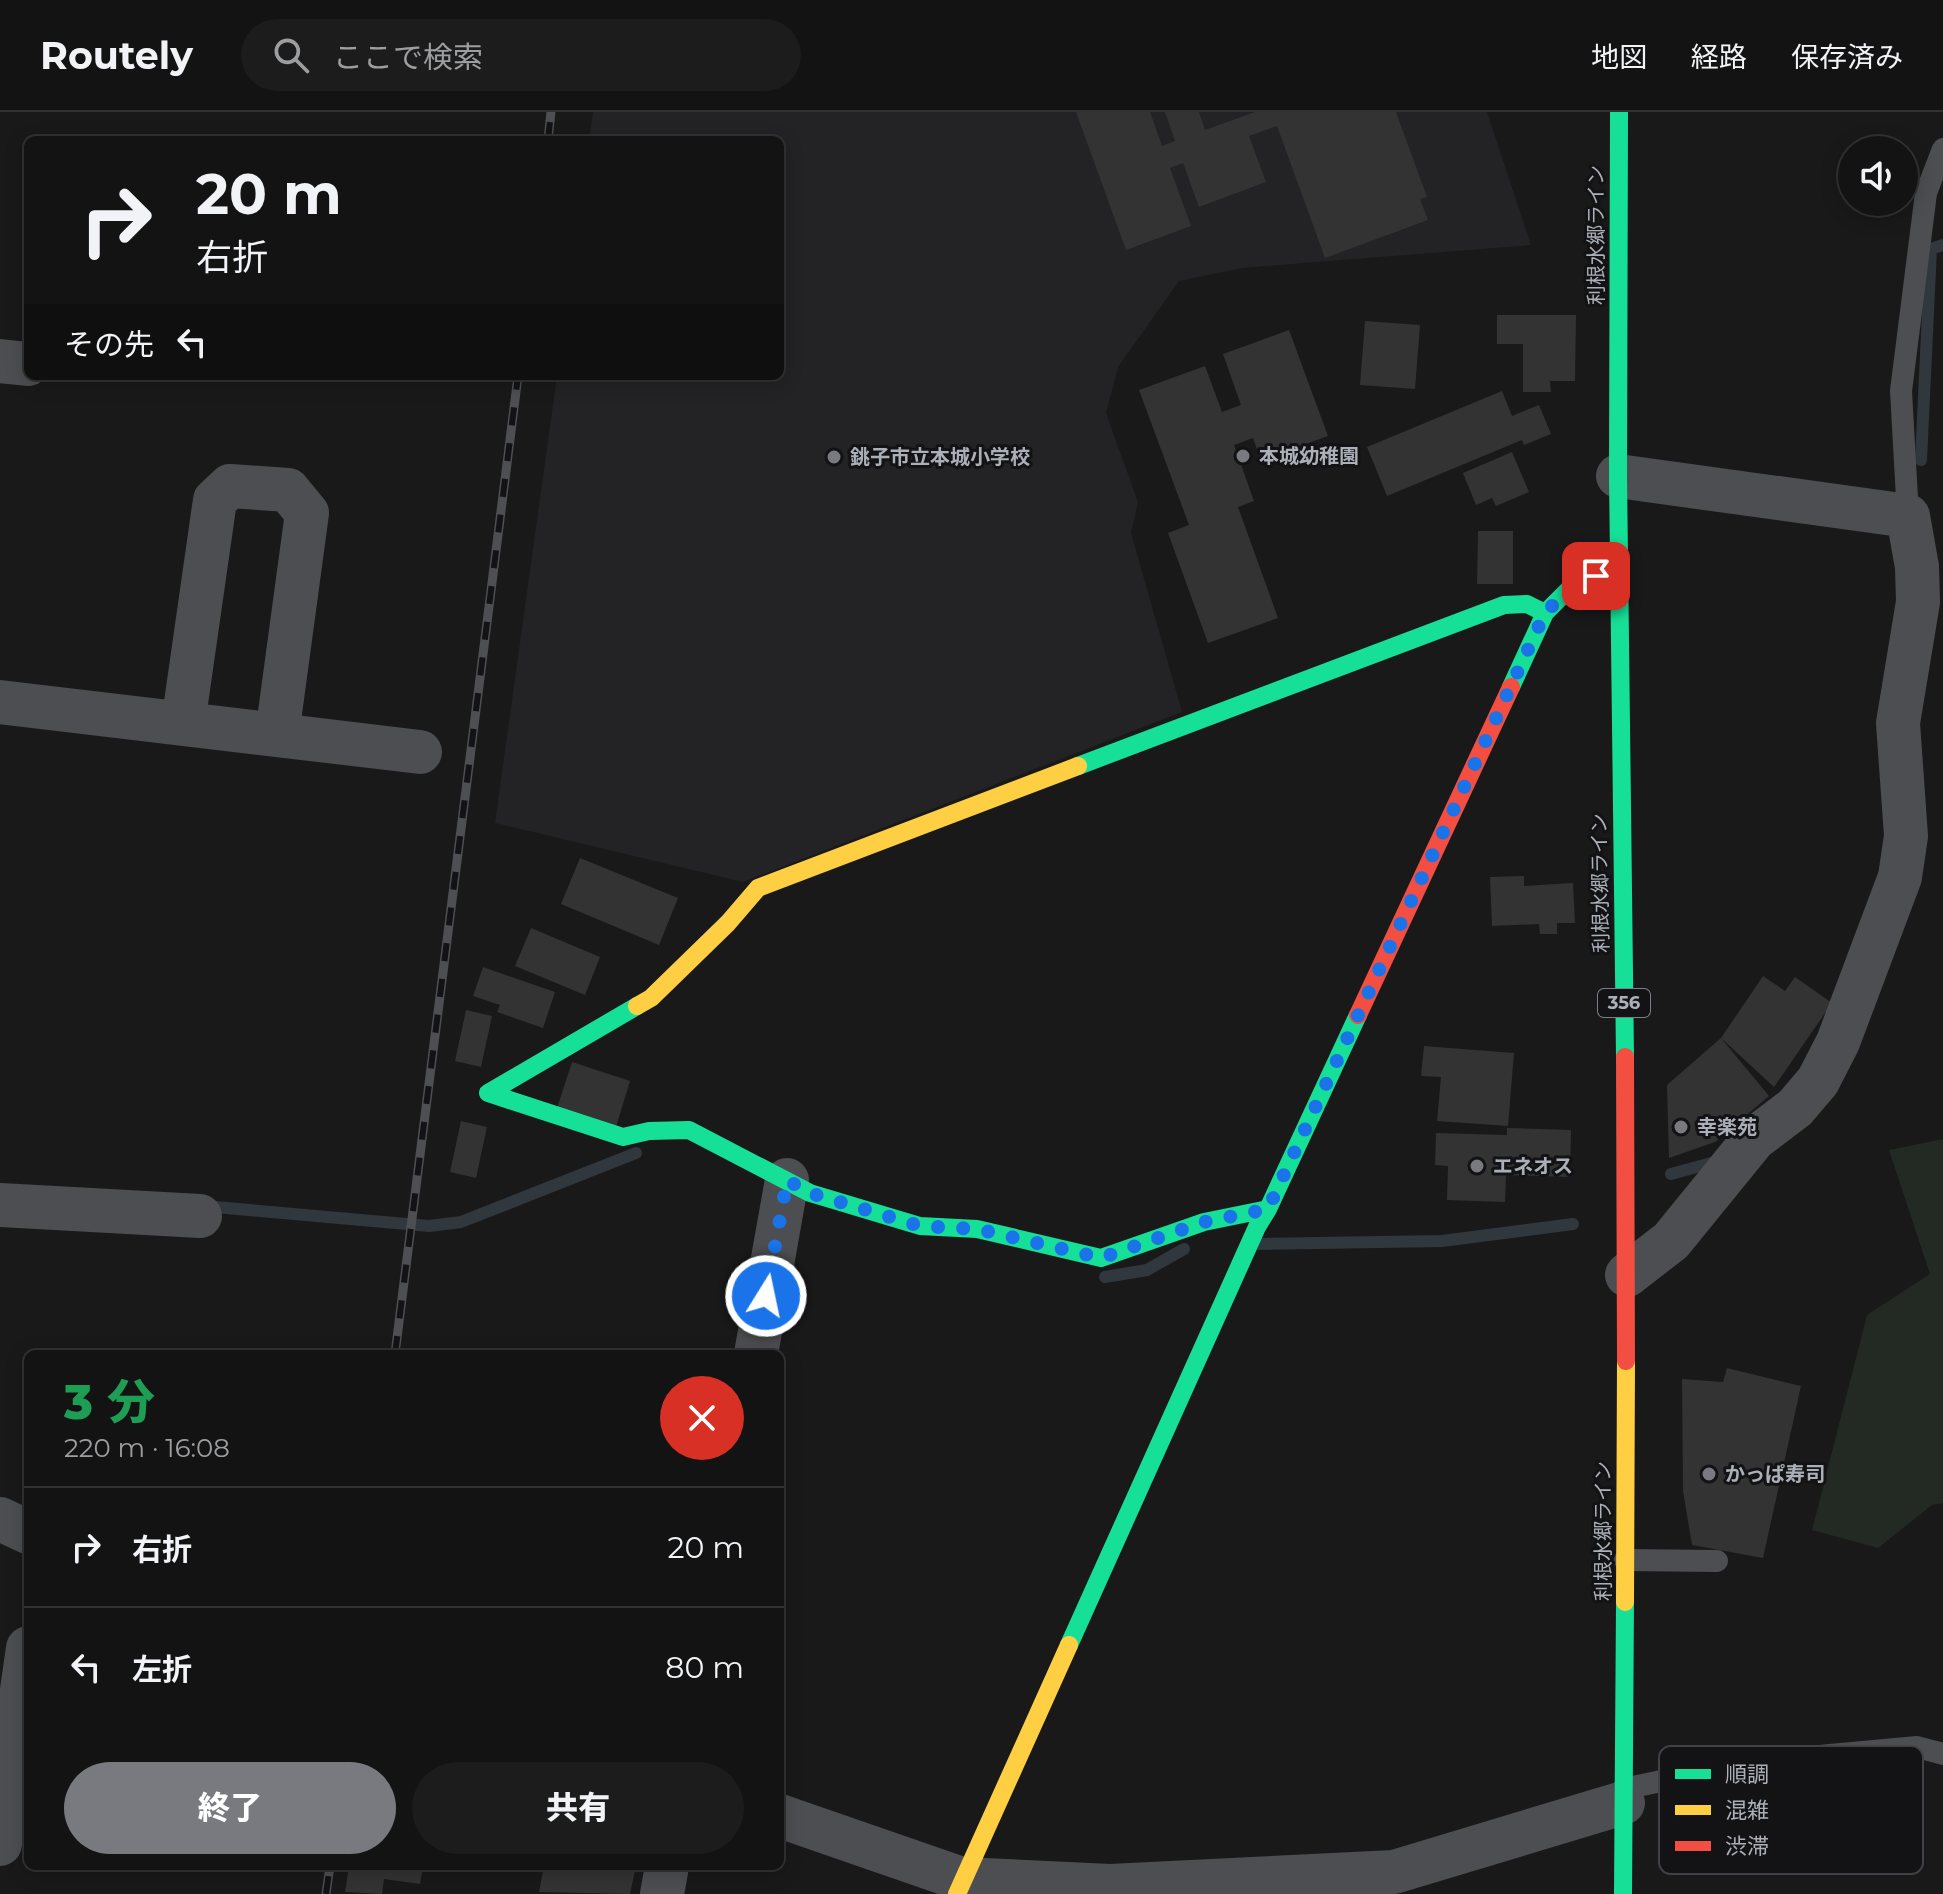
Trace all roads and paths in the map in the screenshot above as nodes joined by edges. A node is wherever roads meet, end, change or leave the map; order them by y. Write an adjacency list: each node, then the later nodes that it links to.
1 (1619, 112): 5 (main road, 利根水郷ライン / 356)
2 (1943, 149): 6 (lane)
3 (0, 361): 4 (street)
4 (24, 364)
5 (1618, 476): 6 (street); 7 (main road, 利根水郷ライン / 356)
6 (1908, 516): 17 (street)
7 (1619, 567): 8 (main road); 17 (main road, 利根水郷ライン / 356)
8 (1545, 613): 13 (main road); 15 (main road)
9 (0, 702): 10 (street)
10 (183, 724): 11 (street); 11 (street)
11 (277, 735): 12 (street)
12 (420, 752)
13 (787, 1180): 15 (main road); 18 (street)
14 (0, 1205): 16 (street)
15 (1268, 1209): 31 (main road)
16 (200, 1216)
17 (1627, 1275): 21 (main road, 利根水郷ライン / 356)
18 (757, 1350)
19 (0, 1519): 20 (street)
20 (24, 1530)
21 (1625, 1560): 22 (lane); 27 (main road, 利根水郷ライン / 356)
22 (1717, 1561)
23 (24, 1676): 29 (street)
24 (1923, 1749): 25 (lane)
25 (1943, 1754)
26 (1659, 1787): 27 (lane)
27 (1623, 1796): 31 (street); 33 (main road, 利根水郷ライン / 356)
28 (784, 1818): 31 (street)
29 (0, 1844)
30 (666, 1870): 32 (street)
31 (959, 1887)
32 (662, 1894)
33 (1623, 1894)

